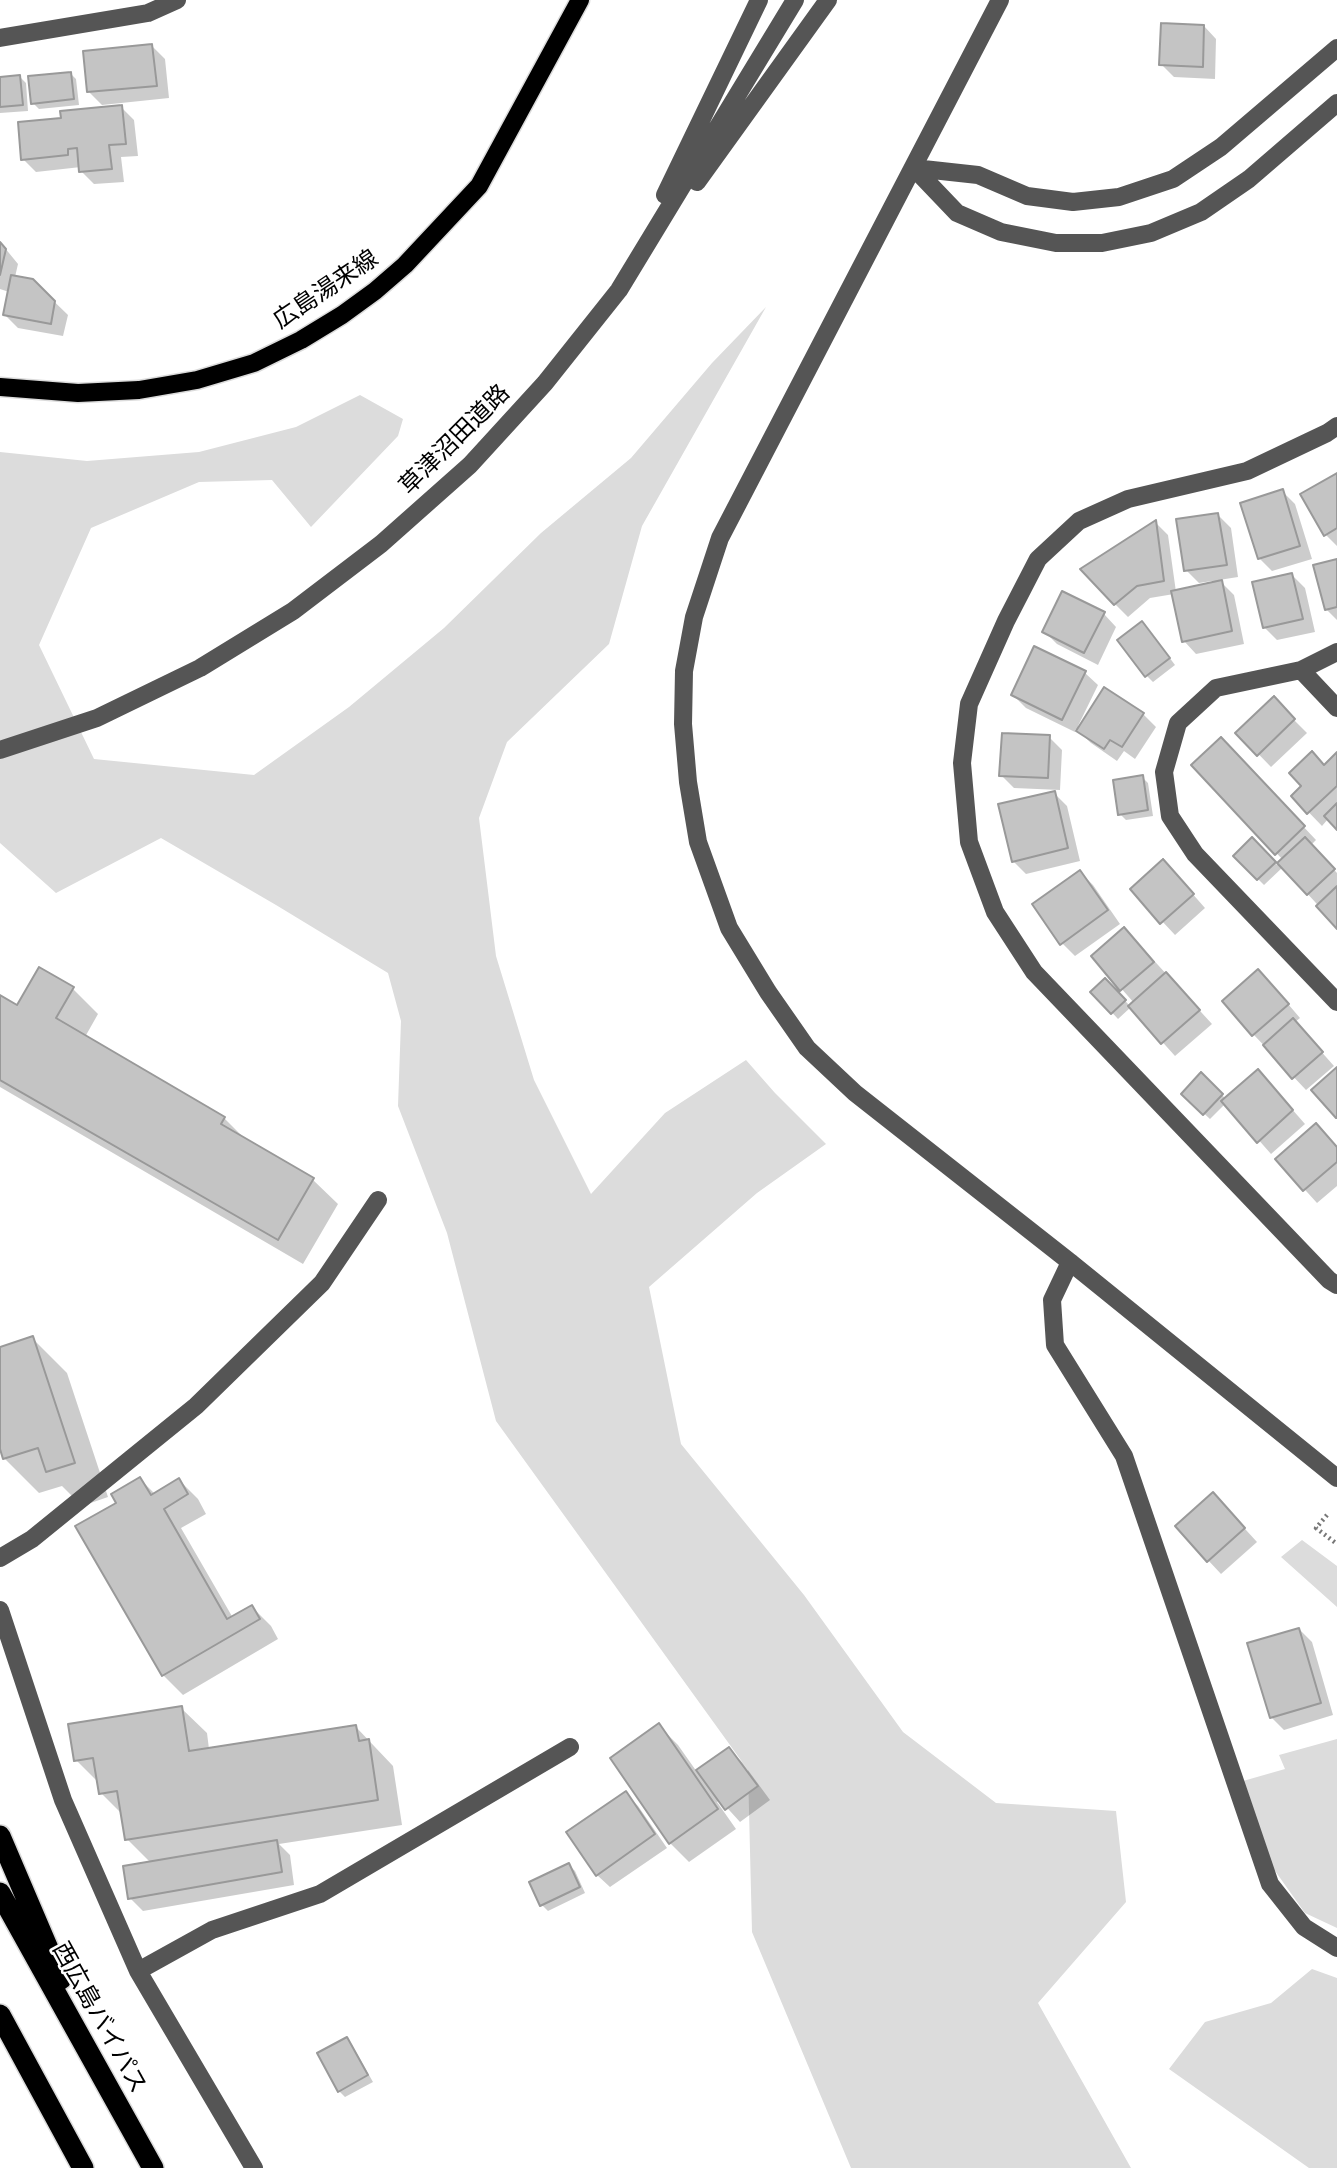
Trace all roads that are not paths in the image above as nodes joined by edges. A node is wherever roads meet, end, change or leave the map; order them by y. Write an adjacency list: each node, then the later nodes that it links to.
1 (177, 0): 7 (street)
2 (580, 0): 12 (main road, 広島湯来線)
3 (759, 0): 11 (street)
4 (794, 0): 11 (street, 草津沼田道路)
5 (828, 0): 11 (street)
6 (1000, 0): 10 (street)
7 (0, 38)
8 (1337, 48): 10 (street)
9 (1337, 103): 10 (street)
10 (914, 168): 20 (street)
11 (619, 290): 17 (street, 草津沼田道路)
12 (0, 387)
13 (1337, 426): 21 (street)
14 (1337, 652): 15 (street)
15 (1301, 670): 16 (street); 18 (street)
16 (1337, 708)
17 (0, 750)
18 (1337, 1002)
19 (378, 1199): 23 (street)
20 (1070, 1262): 22 (street); 28 (street)
21 (1337, 1285)
22 (1337, 1478)
23 (0, 1558)
24 (0, 1610): 29 (street)
25 (570, 1747): 29 (street)
26 (0, 1836): 32 (highway)
27 (0, 1893): 32 (highway, 西広島バイパス)
28 (1337, 1948)
29 (138, 1971): 36 (street)
30 (0, 2014): 33 (highway)
31 (0, 2031): 33 (highway)
32 (111, 2095): 35 (highway, 西広島バイパス)
33 (65, 2138): 34 (highway)
34 (83, 2168)
35 (153, 2168)
36 (254, 2168)

